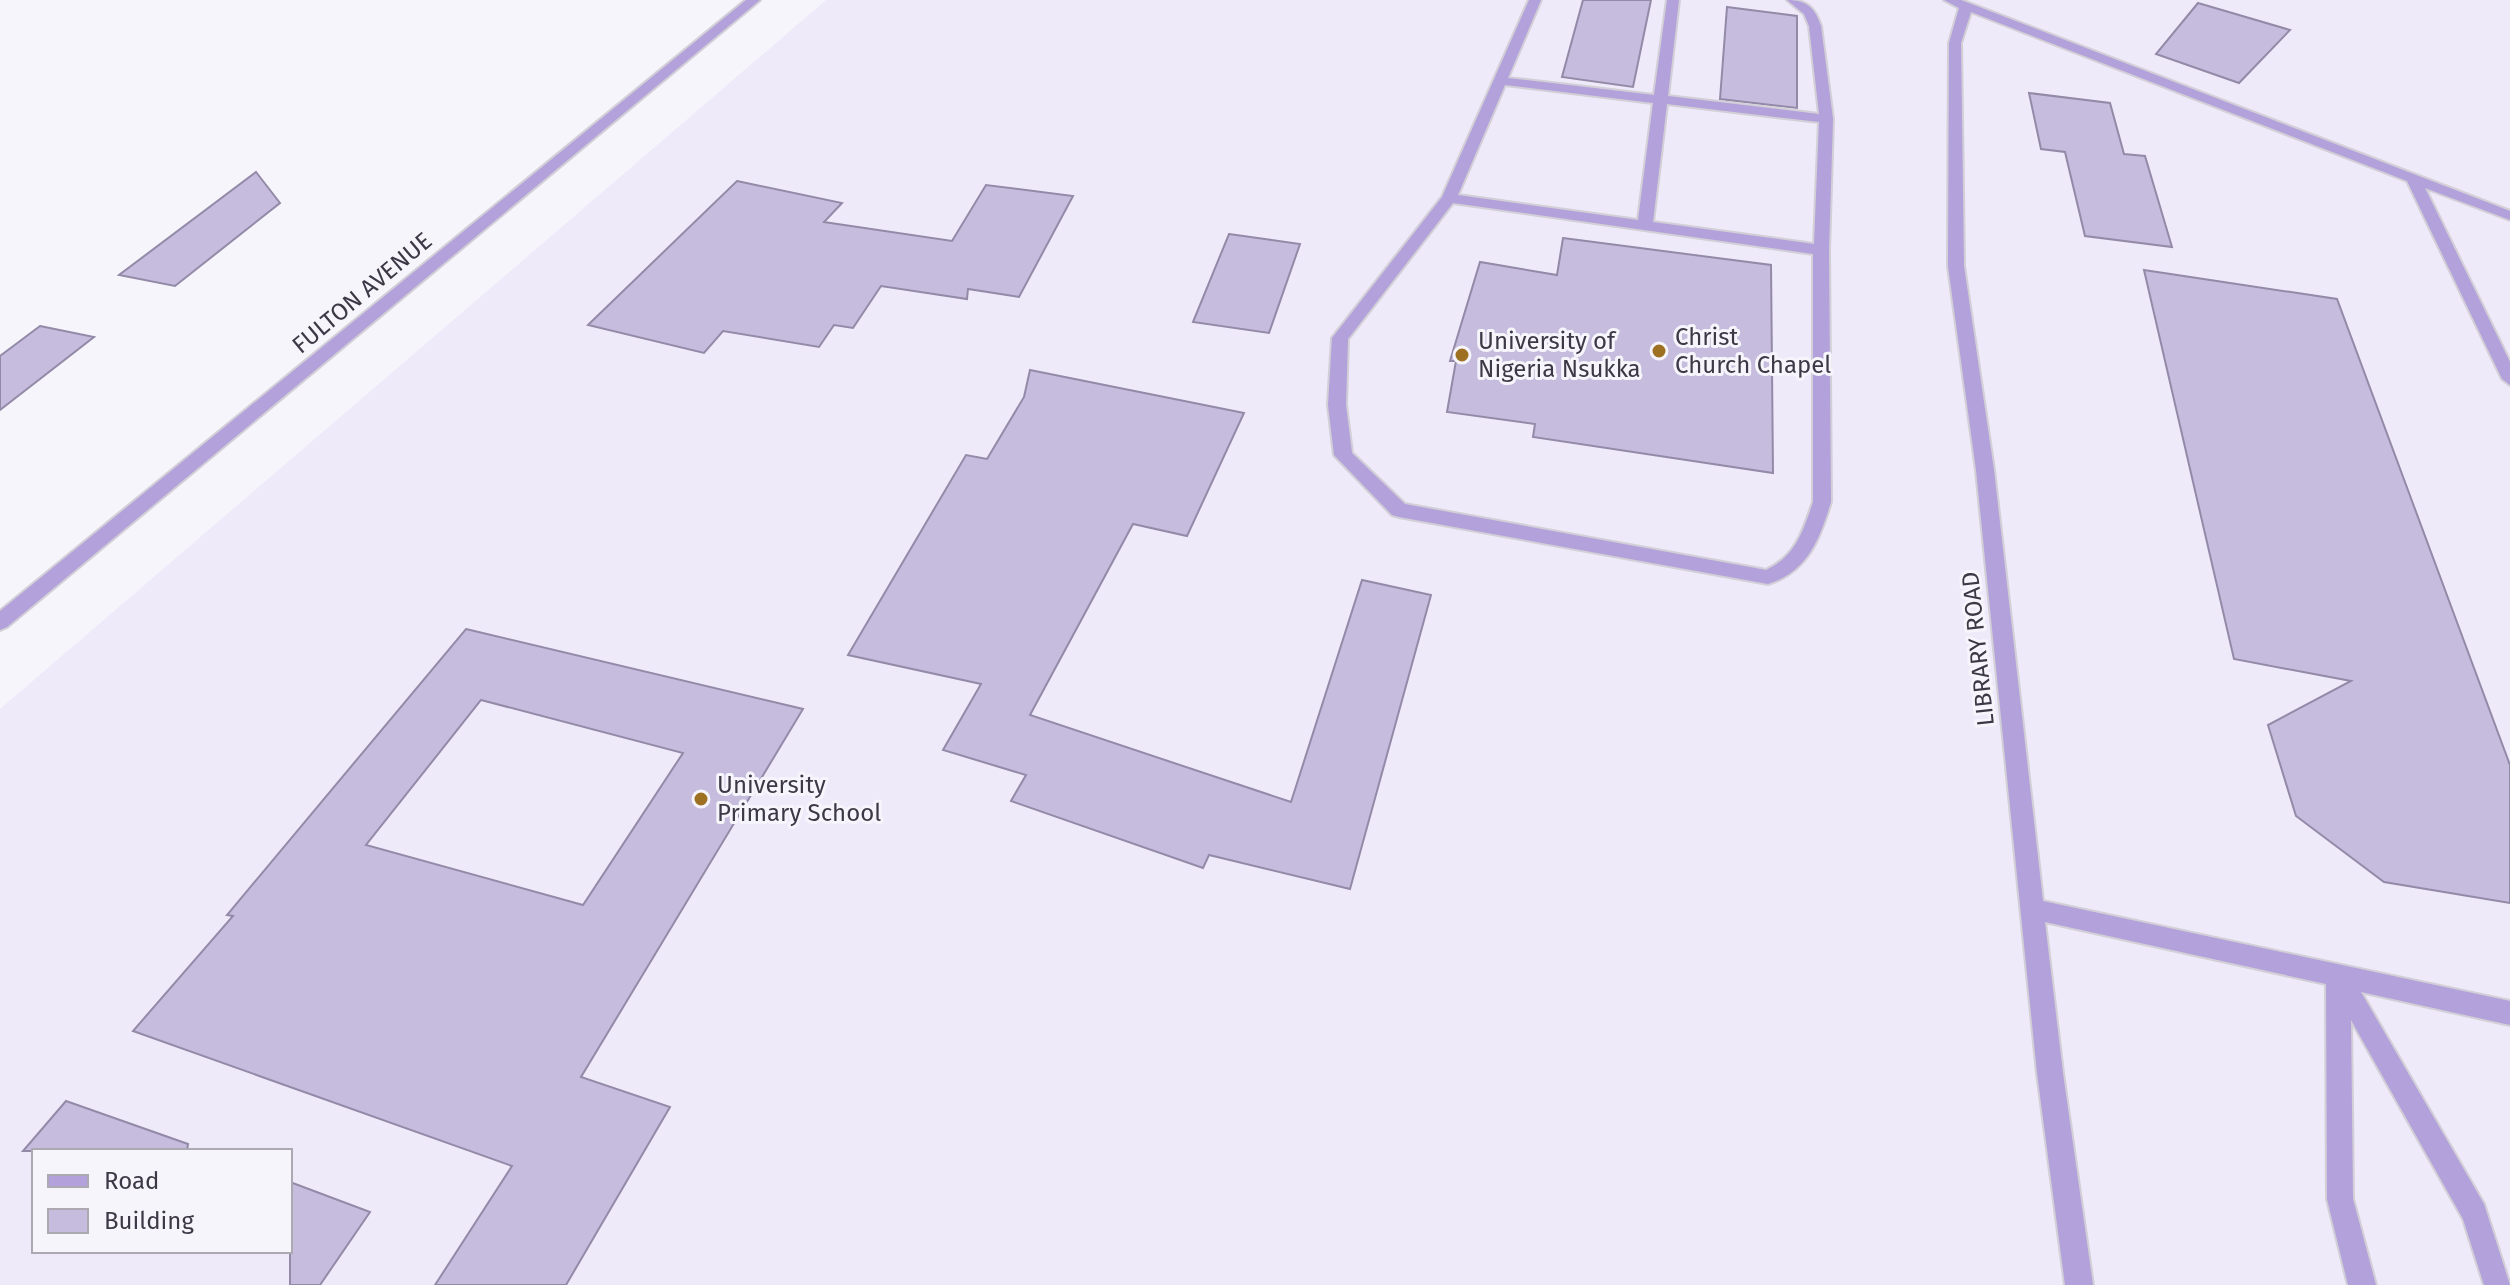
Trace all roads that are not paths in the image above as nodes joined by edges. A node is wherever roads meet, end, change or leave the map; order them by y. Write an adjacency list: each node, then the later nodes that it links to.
1 (754, 0): 15 (street, FULTON AVENUE)
2 (1535, 0): 6 (street)
3 (1673, 0): 7 (street)
4 (1793, 0): 8 (street)
5 (1958, 3): 9 (street); 16 (street, LIBRARY ROAD)
6 (1501, 81): 7 (street); 10 (street)
7 (1660, 99): 8 (street); 12 (street)
8 (1826, 119): 13 (street)
9 (2413, 178): 11 (street); 14 (street)
10 (1449, 198): 12 (street); 13 (street)
11 (2510, 216)
12 (1645, 226): 13 (street)
13 (1821, 250)
14 (2510, 379)
15 (0, 622)
16 (2032, 909): 17 (street); 19 (street, LIBRARY ROAD)
17 (2338, 975): 18 (street); 20 (street); 21 (street)
18 (2510, 1013)
19 (2079, 1285)
20 (2362, 1285)
21 (2498, 1285)

